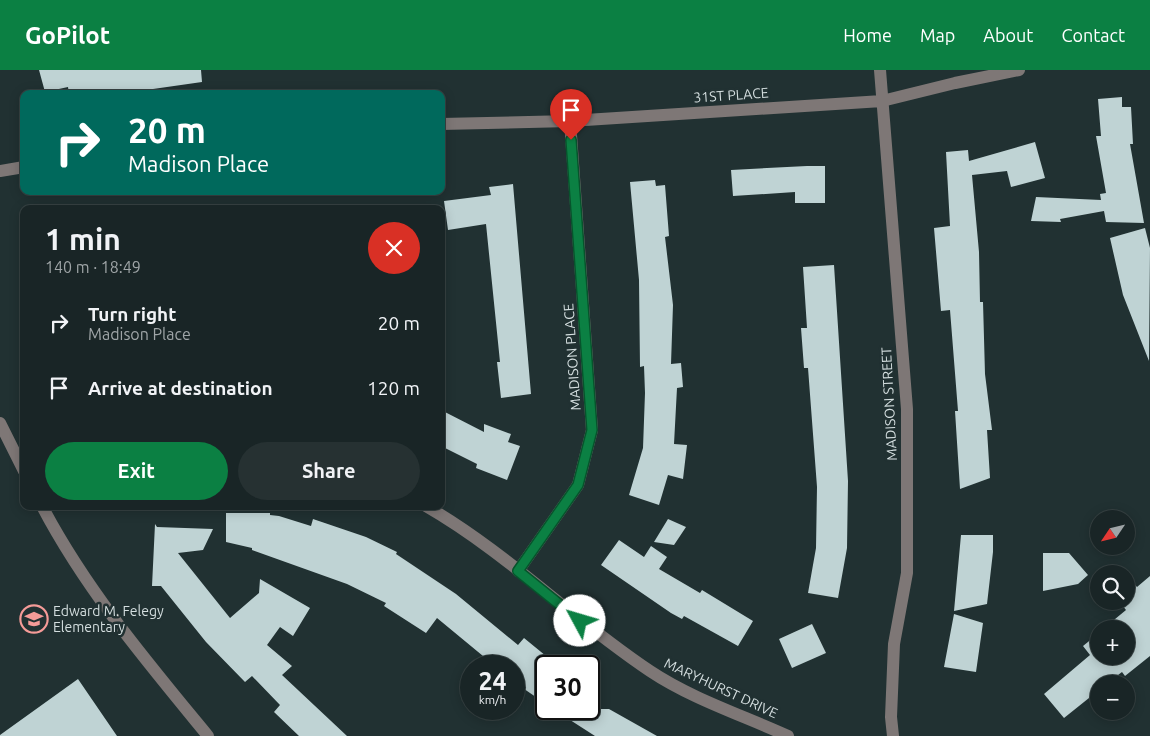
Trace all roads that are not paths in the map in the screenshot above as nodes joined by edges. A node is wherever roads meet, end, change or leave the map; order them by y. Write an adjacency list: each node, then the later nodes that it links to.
1 (880, 70): 3 (street, MADISON STREET)
2 (1019, 70): 3 (street, 31ST PLACE)
3 (882, 101): 4 (street, 31ST PLACE); 15 (street, MADISON STREET)
4 (570, 120): 5 (street, 31ST PLACE); 12 (street, MADISON PLACE)
5 (445, 124)
6 (20, 168): 7 (street)
7 (0, 171)
8 (0, 423): 9 (street)
9 (20, 463)
10 (44, 510): 13 (street)
11 (433, 510): 12 (street, MARYHURST DRIVE)
12 (518, 571): 14 (street, MARYHURST DRIVE)
13 (208, 736)
14 (788, 736)
15 (893, 736)

